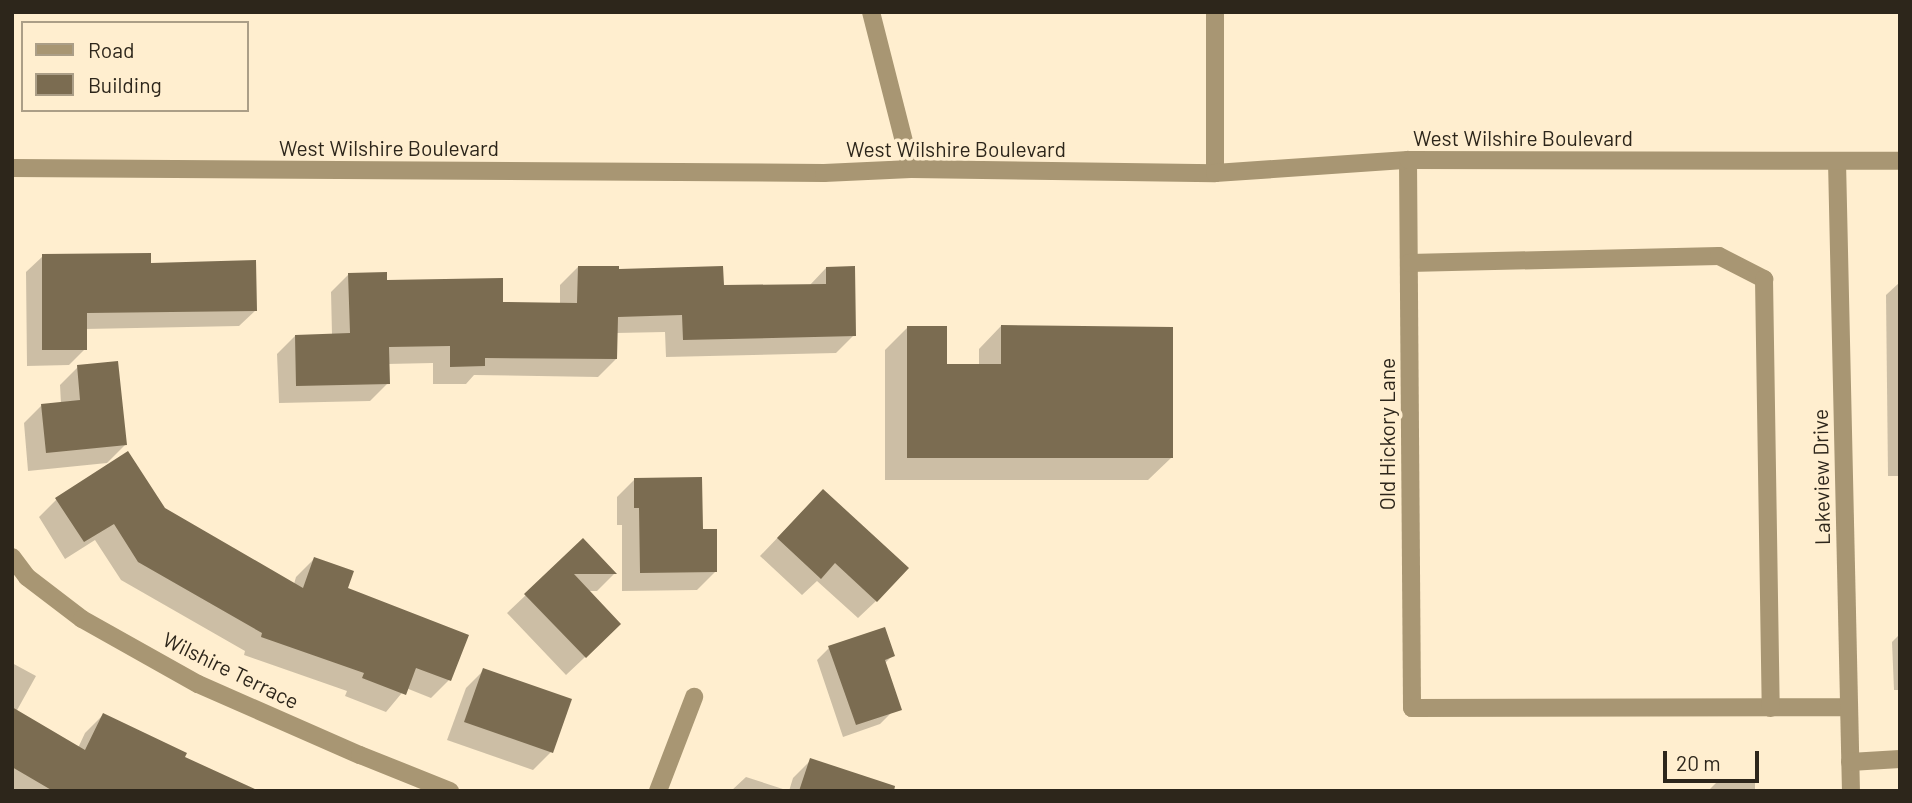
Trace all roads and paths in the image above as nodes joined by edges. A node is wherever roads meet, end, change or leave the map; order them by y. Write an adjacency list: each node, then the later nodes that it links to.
1 (871, 12): 7 (street)
2 (1215, 12): 8 (street)
3 (1408, 160): 4 (street, West Wilshire Boulevard); 8 (street, West Wilshire Boulevard); 9 (street, Old Hickory Lane)
4 (1837, 161): 5 (street, West Wilshire Boulevard); 12 (street, Lakeview Drive)
5 (1900, 161)
6 (12, 168): 7 (street, West Wilshire Boulevard)
7 (911, 169): 8 (street, West Wilshire Boulevard)
8 (1215, 173)
9 (1409, 263): 13 (street); 13 (street, Old Hickory Lane)
10 (12, 557): 16 (street, Wilshire Terrace)
11 (694, 697): 17 (street)
12 (1849, 707): 13 (street); 15 (street, Lakeview Drive)
13 (1771, 708)
14 (1900, 759): 15 (street)
15 (1850, 762): 18 (street, Lakeview Drive)
16 (450, 791)
17 (658, 791)
18 (1850, 791)

